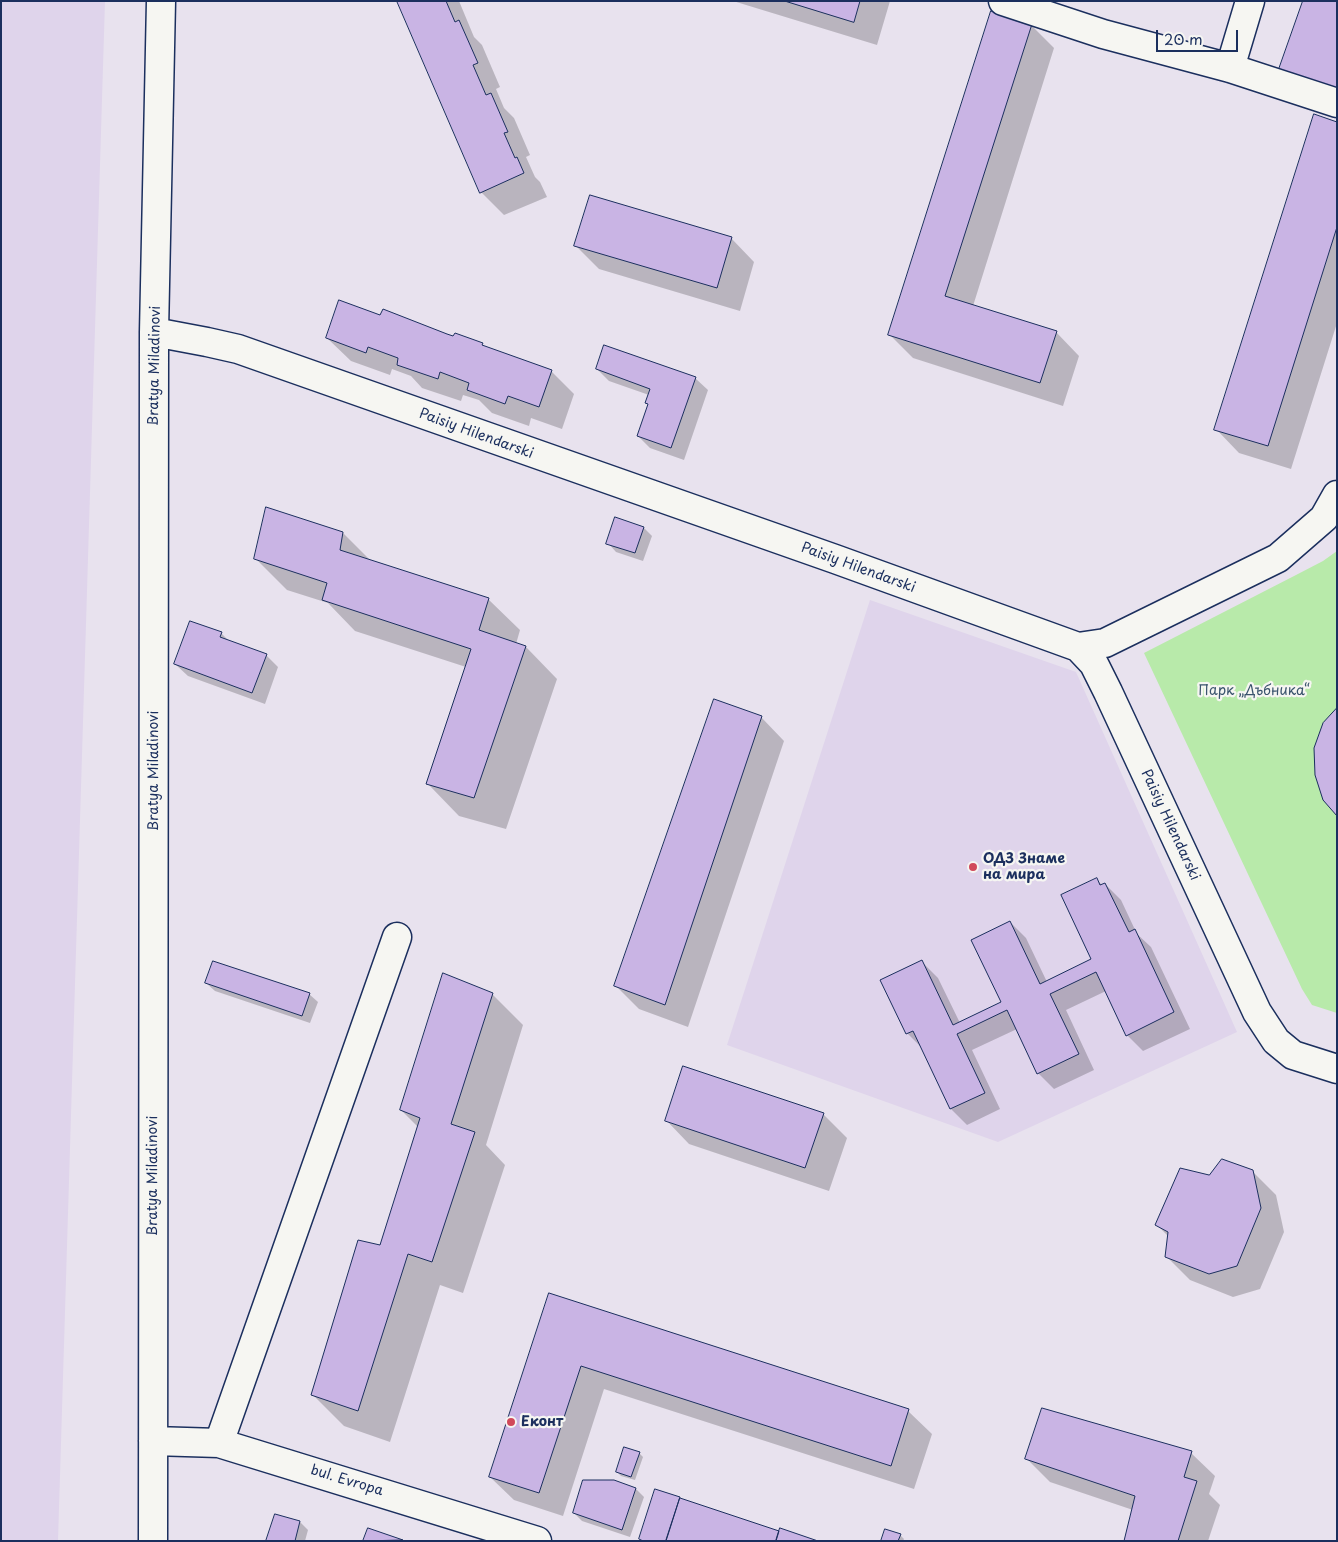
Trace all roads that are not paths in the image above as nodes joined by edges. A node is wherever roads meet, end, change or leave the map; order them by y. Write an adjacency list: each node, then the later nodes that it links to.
1 (161, 1): 6 (street, Bratya Miladinovi)
2 (1002, 1): 4 (street)
3 (1250, 1): 4 (street)
4 (1230, 68): 5 (street)
5 (1337, 103)
6 (154, 332): 8 (street, Paisiy Hilendarski); 11 (street, Bratya Miladinovi)
7 (1337, 495): 8 (street)
8 (1078, 647): 10 (street, Paisiy Hilendarski)
9 (397, 937): 12 (street)
10 (1337, 1068)
11 (153, 1441): 12 (street, bul. Evropa); 13 (street, Bratya Miladinovi)
12 (219, 1442): 14 (street, bul. Evropa)
13 (153, 1541)
14 (537, 1541)

